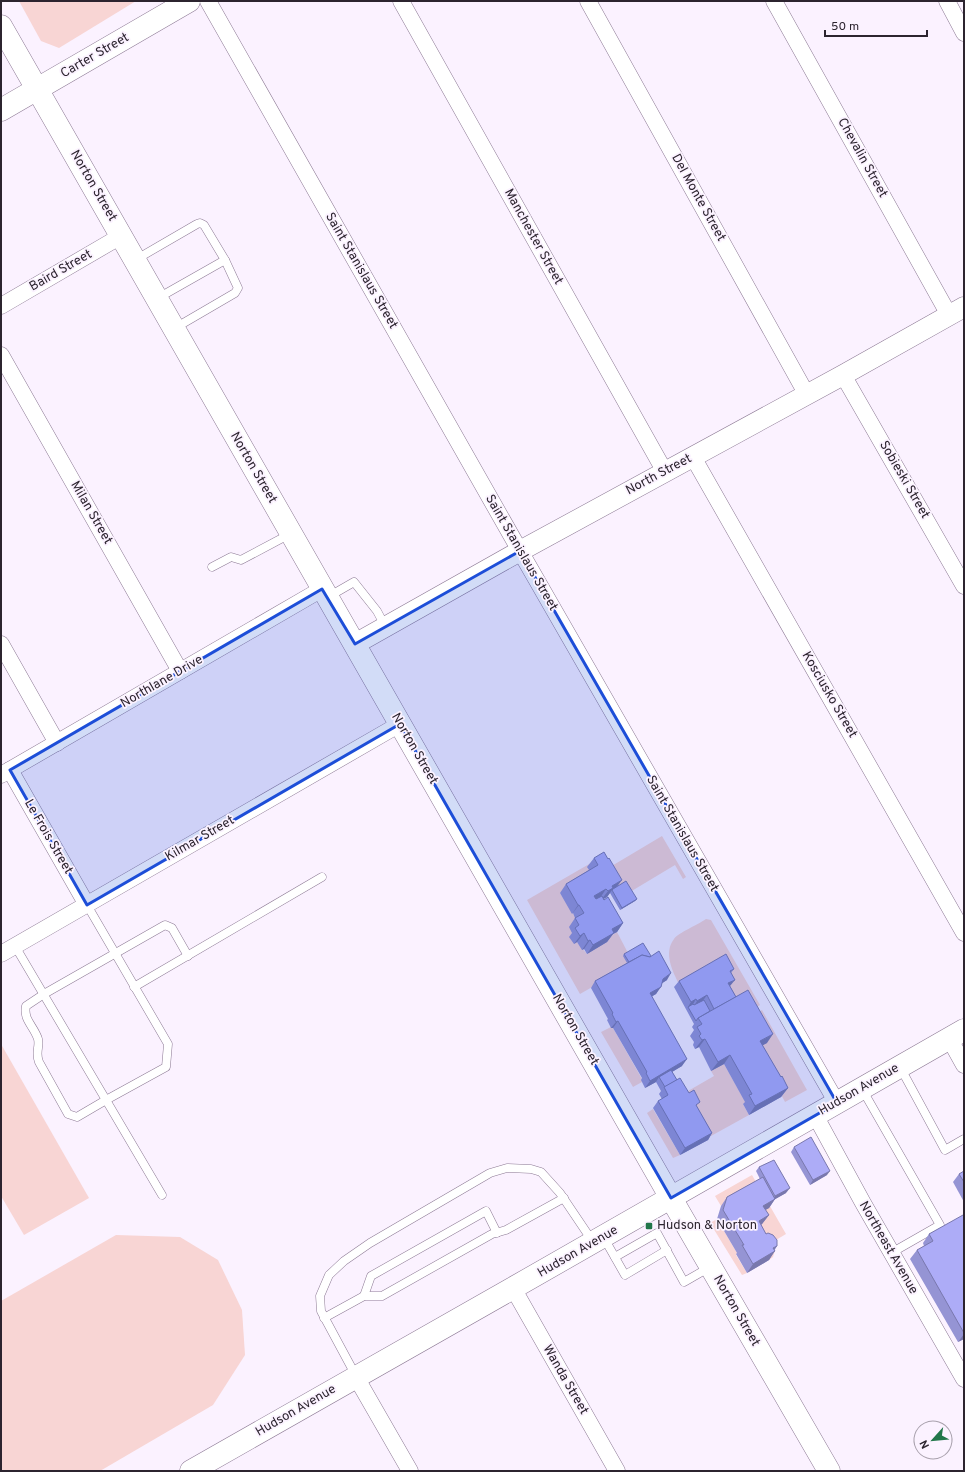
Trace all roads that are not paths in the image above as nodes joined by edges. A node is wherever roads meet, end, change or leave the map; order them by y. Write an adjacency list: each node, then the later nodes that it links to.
1 (189, 1): 9 (main road, Carter Street)
2 (208, 1): 24 (street, Saint Stanislaus Street)
3 (401, 1): 22 (street, Manchester Street)
4 (588, 1): 20 (street, Del Monte Street)
5 (774, 1): 16 (street, Chevalin Street)
6 (947, 1): 8 (street)
7 (1, 26): 9 (main road, Norton Street)
8 (964, 33)
9 (38, 90): 10 (main road, Carter Street); 11 (main road, Norton Street)
10 (1, 110)
11 (121, 236): 12 (main road, Norton Street); 15 (street, Baird Street)
12 (135, 260): 13 (lane); 14 (main road, Norton Street)
13 (225, 260): 14 (lane); 17 (lane)
14 (157, 299): 17 (main road, Norton Street)
15 (1, 306)
16 (957, 311): 19 (street, North Street)
17 (174, 329): 23 (main road, Norton Street)
18 (1, 355): 31 (street, Milan Street)
19 (843, 375): 20 (street, North Street); 26 (street, Sobieski Street)
20 (807, 395): 21 (street, North Street)
21 (693, 457): 22 (street, North Street); 37 (street, Kosciusko Street)
22 (664, 472): 24 (street, North Street)
23 (291, 534): 25 (lane); 27 (main road, Norton Street)
24 (520, 551): 28 (street, North Street); 49 (street, Saint Stanislaus Street)
25 (212, 567)
26 (964, 586)
27 (325, 593): 28 (lane); 30 (main road, Norton Street); 31 (street, Northlane Drive)
28 (386, 627): 30 (street, North Street)
29 (1, 644): 33 (street)
30 (354, 644): 32 (main road, Norton Street)
31 (180, 671): 33 (street, Northlane Drive)
32 (400, 724): 36 (street, Kilmar Street); 54 (main road, Norton Street)
33 (57, 743): 34 (street, Northlane Drive)
34 (6, 772): 36 (street, Le Frois Street)
35 (322, 877): 41 (lane)
36 (87, 905): 38 (street, Kilmar Street); 39 (lane)
37 (964, 933)
38 (15, 946): 40 (street, Kilmar Street); 43 (lane)
39 (115, 953): 41 (lane); 42 (lane); 43 (lane)
40 (1, 954)
41 (188, 956): 42 (lane)
42 (134, 987): 48 (lane)
43 (44, 994): 48 (lane); 48 (lane)
44 (957, 1034): 45 (street); 46 (main road, Hudson Avenue)
45 (964, 1065)
46 (900, 1066): 47 (main road, Hudson Avenue); 51 (lane)
47 (862, 1088): 49 (main road, Hudson Avenue); 58 (lane)
48 (106, 1100): 52 (lane)
49 (837, 1102): 50 (main road, Hudson Avenue)
50 (815, 1115): 54 (main road, Hudson Avenue); 58 (street, Northeast Avenue)
51 (964, 1139)
52 (162, 1195)
53 (564, 1198): 55 (lane); 56 (lane); 63 (lane)
54 (671, 1198): 56 (main road, Hudson Avenue); 60 (main road, Norton Street)
55 (497, 1233): 62 (lane); 62 (lane)
56 (599, 1240): 59 (lane); 61 (main road, Hudson Avenue)
57 (667, 1250): 59 (lane); 59 (lane); 60 (lane)
58 (891, 1253): 65 (street, Northeast Avenue)
59 (615, 1257)
60 (710, 1267): 69 (main road, Norton Street)
61 (514, 1288): 64 (main road, Hudson Avenue); 68 (street, Wanda Street)
62 (364, 1296): 63 (lane)
63 (324, 1318): 64 (lane)
64 (356, 1377): 66 (main road, Hudson Avenue); 67 (street)
65 (964, 1378)
66 (198, 1469)
67 (410, 1471)
68 (617, 1471)
69 (829, 1471)

